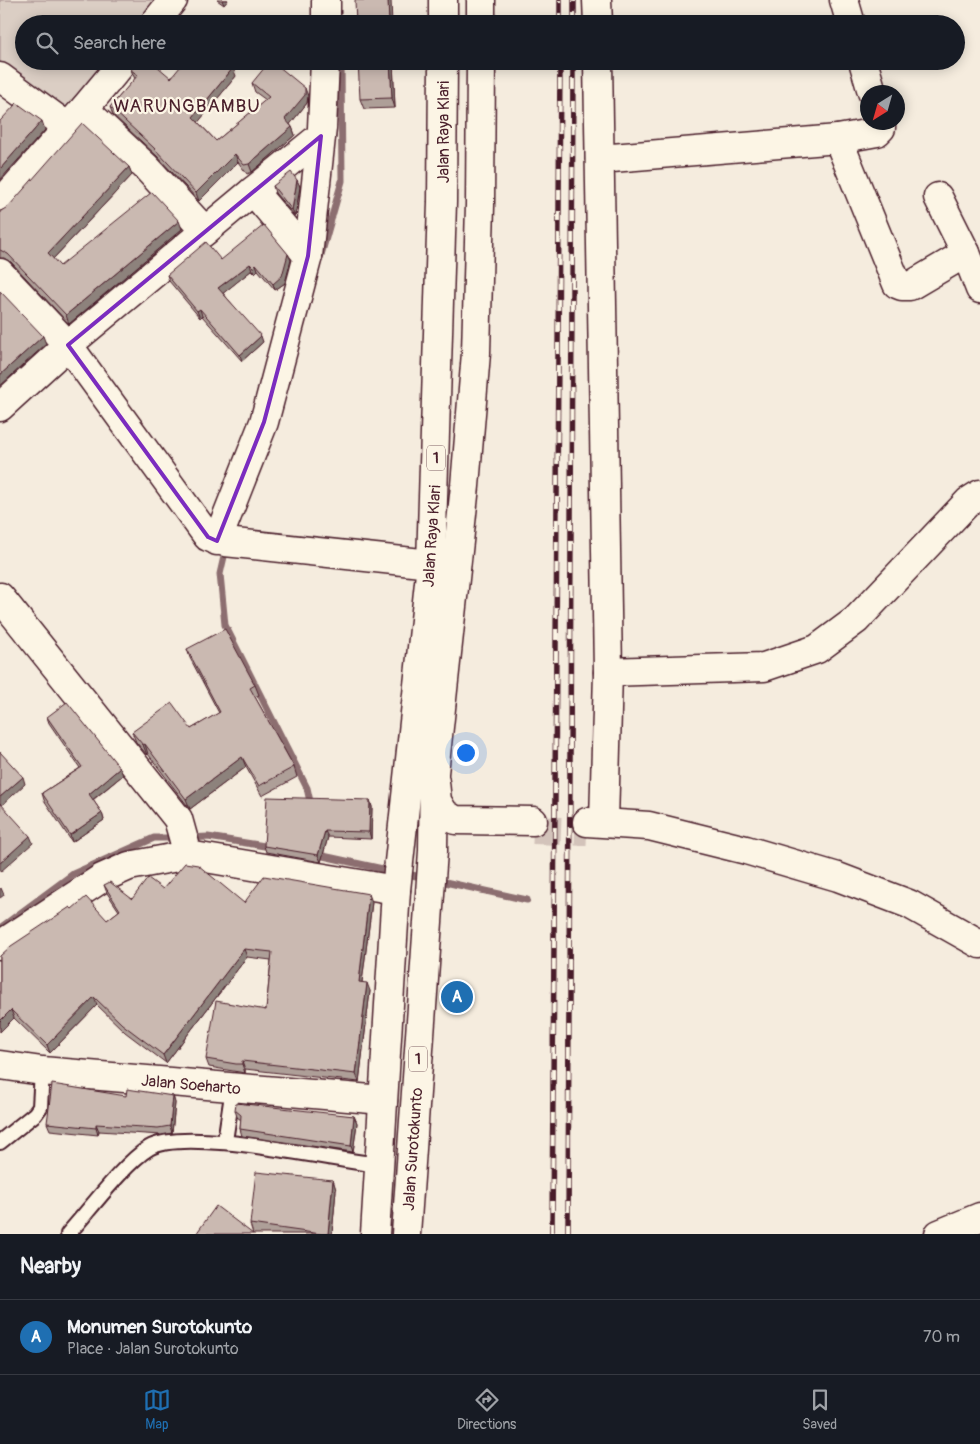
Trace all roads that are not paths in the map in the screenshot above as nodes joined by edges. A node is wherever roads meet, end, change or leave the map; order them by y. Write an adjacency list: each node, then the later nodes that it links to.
1 (174, 0): 7 (street)
2 (326, 0): 8 (street)
3 (443, 0): 9 (street)
4 (481, 0): 10 (street)
5 (597, 0): 11 (street)
6 (844, 0): 12 (street)
7 (162, 15)
8 (326, 15)
9 (443, 15)
10 (481, 15)
11 (598, 15)
12 (848, 15)
13 (116, 70): 21 (street)
14 (325, 70): 23 (street)
15 (443, 70): 28 (street, Jalan Raya Klari / 1)
16 (481, 70): 30 (street, Jalan Raya Klari / 1)
17 (598, 70): 25 (street)
18 (866, 70): 20 (street)
19 (0, 77): 21 (street)
20 (870, 85)
21 (76, 118): 29 (street); 31 (street)
22 (879, 130): 24 (street)
23 (321, 136): 26 (street); 33 (street)
24 (838, 139): 25 (street); 32 (street)
25 (600, 159): 42 (street)
26 (253, 191): 31 (street); 33 (street)
27 (938, 197): 32 (street)
28 (442, 202): 30 (street); 40 (street, Jalan Raya Klari / 1)
29 (0, 204)
30 (480, 205): 43 (street, Jalan Raya Klari / 1)
31 (205, 231): 36 (street)
32 (966, 252): 35 (street)
33 (308, 256): 39 (street)
34 (0, 273): 36 (street)
35 (980, 288)
36 (68, 345): 37 (street); 39 (street)
37 (0, 408)
38 (980, 494): 42 (street)
39 (224, 542): 40 (street)
40 (431, 564): 47 (street, Jalan Raya Klari / 1)
41 (0, 597): 44 (street)
42 (608, 672): 48 (street)
43 (434, 773): 45 (street, Jalan Raya Klari / 1); 45 (street)
44 (188, 851): 47 (street); 49 (street)
45 (433, 851): 46 (street, Jalan Raya Klari / 1)
46 (429, 884): 60 (street, Jalan Surotokunto / 1)
47 (396, 886): 53 (street, Jalan Surotokunto / 1)
48 (977, 942)
49 (0, 944)
50 (0, 1065): 51 (street, Jalan Soeharto)
51 (42, 1072): 52 (street, Jalan Soeharto); 55 (lane)
52 (233, 1088): 53 (street, Jalan Soeharto); 54 (lane)
53 (383, 1100): 56 (street, Jalan Surotokunto / 1)
54 (225, 1141): 56 (lane); 58 (lane)
55 (0, 1142)
56 (379, 1165): 59 (street, Jalan Surotokunto / 1)
57 (980, 1217): 61 (street)
58 (68, 1234)
59 (375, 1234)
60 (406, 1234)
61 (939, 1234)

